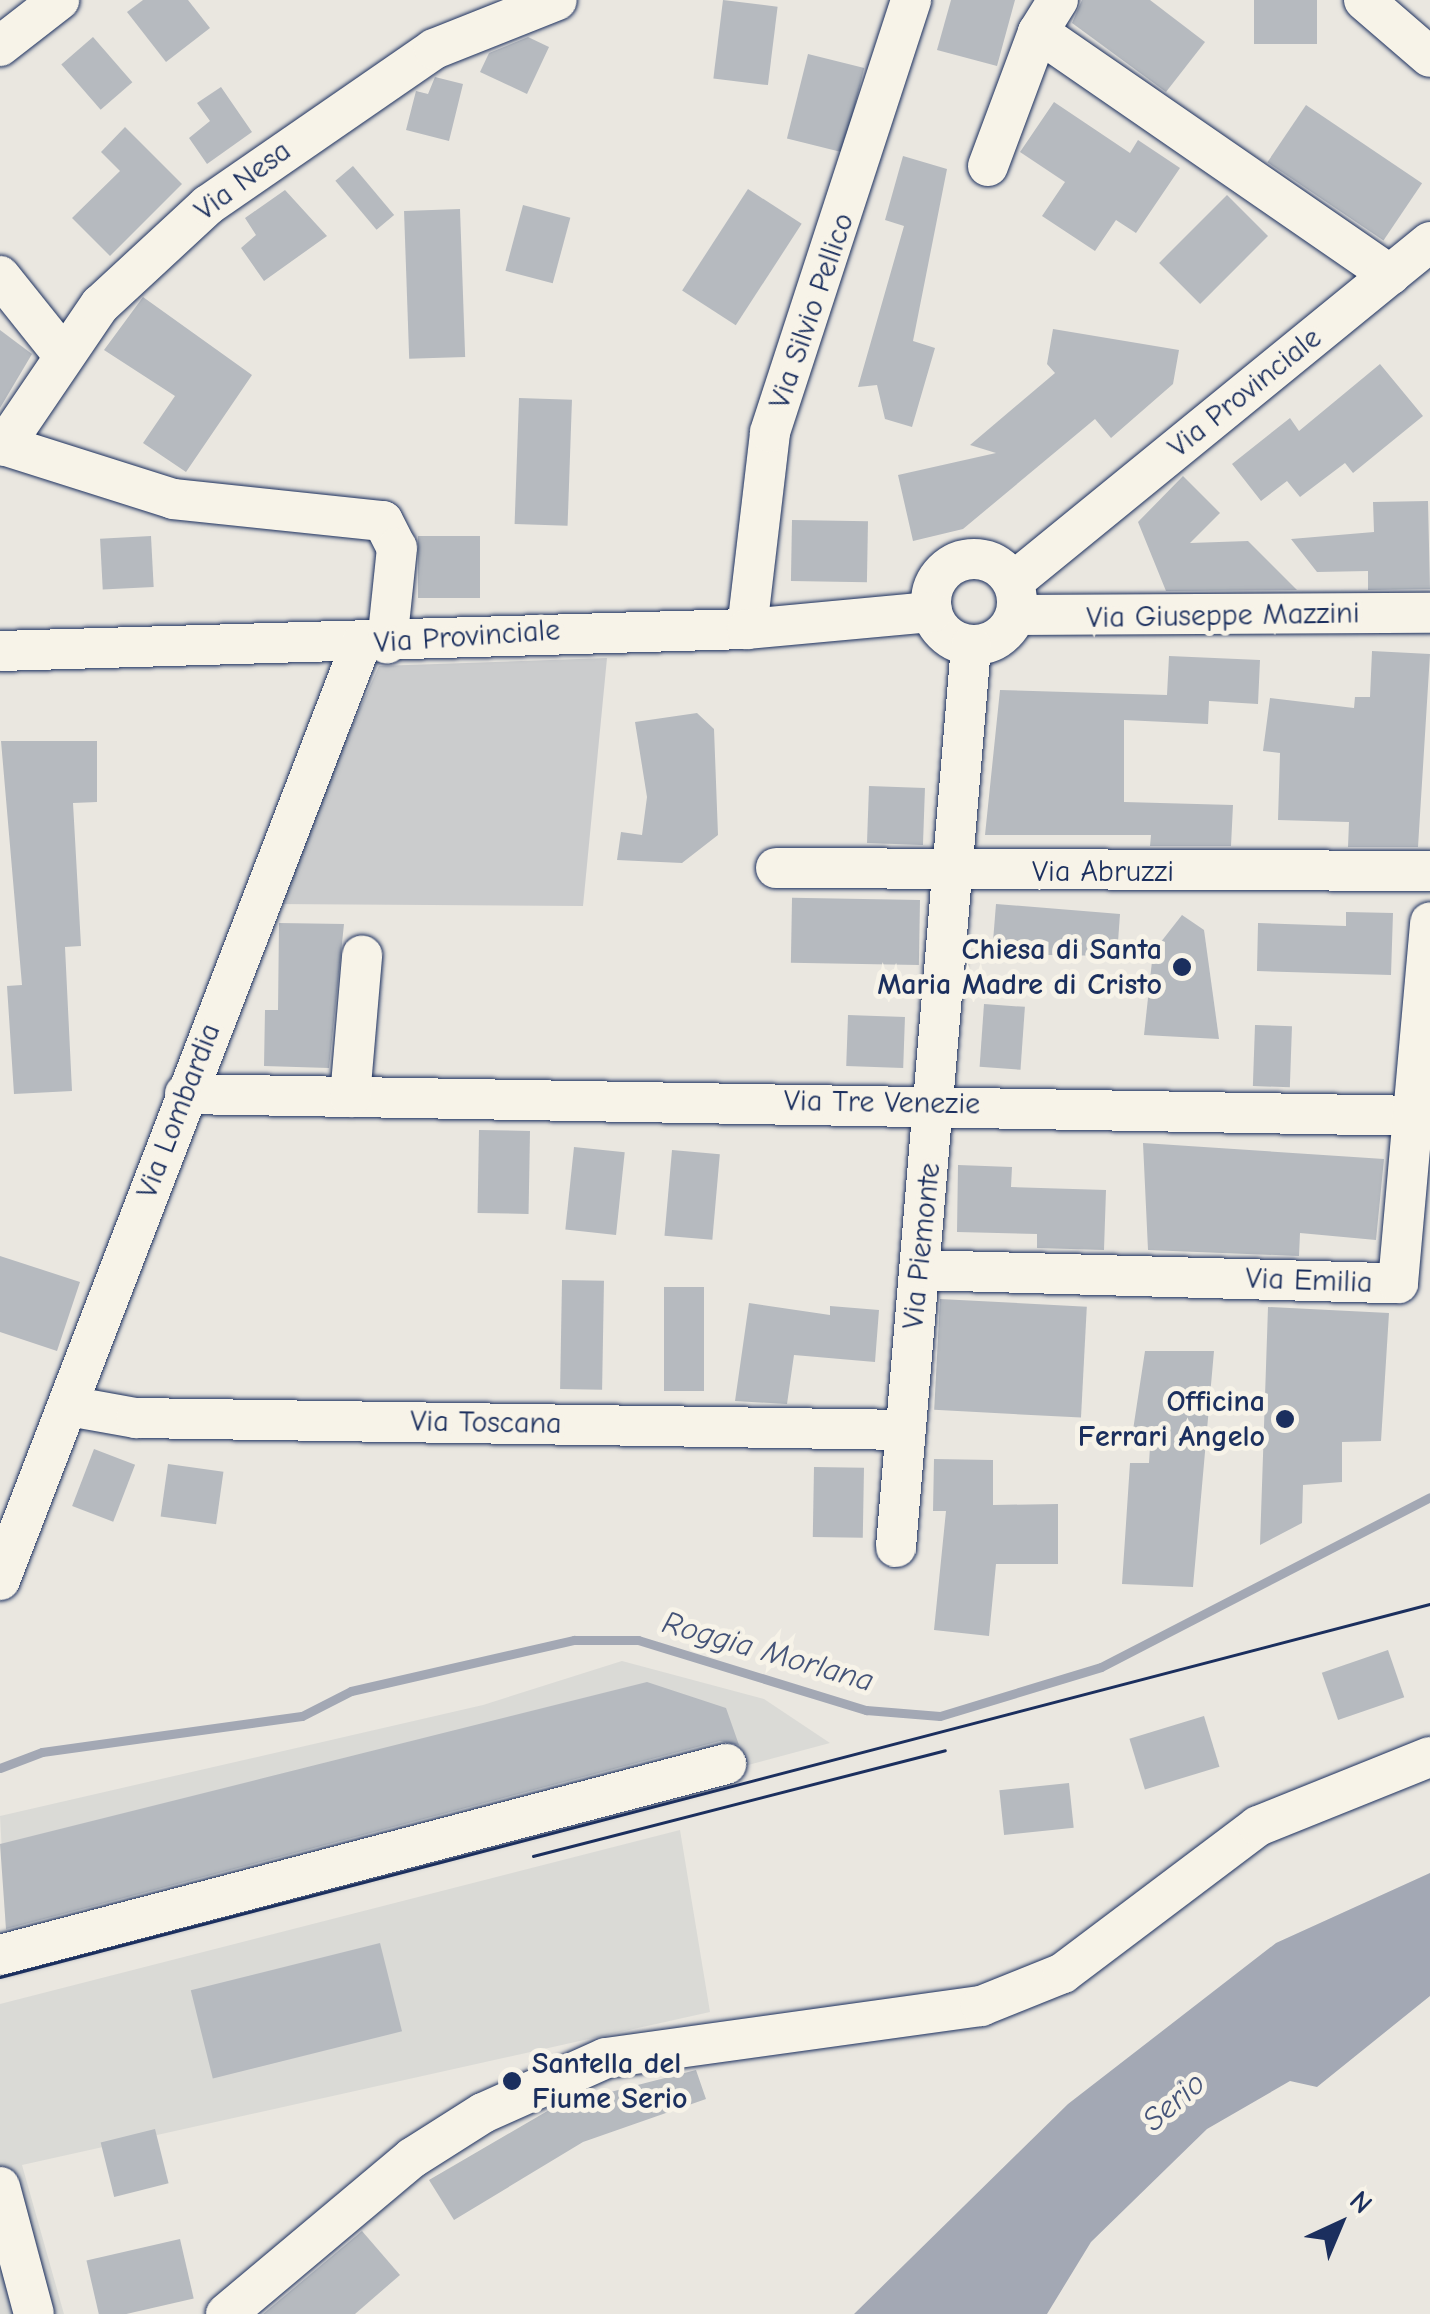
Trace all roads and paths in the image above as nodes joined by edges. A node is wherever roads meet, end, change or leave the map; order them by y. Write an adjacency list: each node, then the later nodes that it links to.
1 (60, 0): 6 (street)
2 (556, 0): 12 (street, Via Nesa)
3 (910, 0): 17 (street, Via Silvio Pellico)
4 (1364, 0): 7 (street)
5 (1048, 16): 8 (street); 10 (street)
6 (0, 46)
7 (1430, 57)
8 (988, 166)
9 (1430, 242): 10 (street, Via Provinciale)
10 (1390, 275): 14 (street, Via Provinciale)
11 (0, 276): 12 (street)
12 (63, 355): 13 (street, Via Nesa)
13 (2, 445): 18 (street, Via Lombardia)
14 (1014, 598): 15 (street); 16 (street, Via Giuseppe Mazzini); 19 (street)
15 (932, 612): 17 (street, Via Provinciale); 19 (street)
16 (1430, 613)
17 (747, 630): 18 (street, Via Provinciale)
18 (374, 643): 20 (street, Via Provinciale); 26 (street, Via Lombardia)
19 (971, 646): 23 (street, Via Piemonte)
20 (0, 651)
21 (776, 868): 23 (street, Via Abruzzi)
22 (1430, 871): 23 (street, Via Abruzzi)
23 (952, 872): 28 (street, Via Piemonte)
24 (1430, 922): 29 (street, Via Emilia)
25 (362, 956): 27 (street)
26 (184, 1094): 27 (street, Via Tre Venezie); 31 (street, Via Lombardia)
27 (350, 1097): 28 (street, Via Tre Venezie)
28 (937, 1103): 29 (street, Via Tre Venezie); 30 (street, Via Piemonte)
29 (1414, 1116): 30 (street, Via Emilia)
30 (919, 1270): 32 (street, Via Piemonte)
31 (69, 1406): 32 (street, Via Toscana); 34 (street, Via Lombardia)
32 (905, 1430): 33 (street, Via Piemonte)
33 (896, 1547)
34 (0, 1580)
35 (1430, 1758): 40 (street)
36 (726, 1764): 37 (street)
37 (0, 1955)
38 (0, 2186): 39 (street)
39 (34, 2314)
40 (226, 2314)

